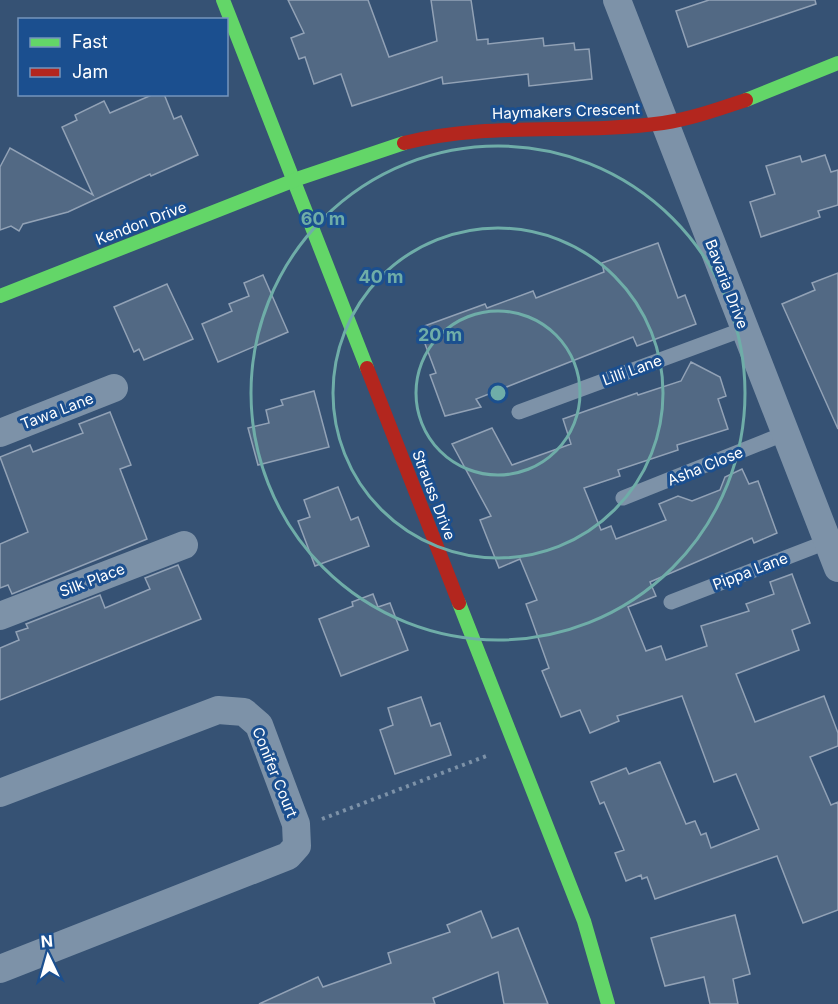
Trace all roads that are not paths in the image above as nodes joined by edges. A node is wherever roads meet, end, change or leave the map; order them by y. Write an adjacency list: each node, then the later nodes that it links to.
1 (223, 0): 5 (street, Strauss Drive)
2 (617, 0): 4 (street, Bavaria Drive)
3 (838, 63): 4 (street, Haymakers Crescent)
4 (665, 122): 5 (street, Haymakers Crescent); 7 (street, Bavaria Drive)
5 (293, 181): 6 (street, Kendon Drive); 20 (street, Strauss Drive)
6 (0, 296)
7 (744, 329): 9 (lane, Lilli Lane); 11 (street, Bavaria Drive)
8 (114, 388): 10 (street, Tawa Lane)
9 (519, 412)
10 (0, 433)
11 (786, 434): 12 (lane, Asha Close); 13 (street, Bavaria Drive)
12 (623, 498)
13 (829, 541): 15 (street, Bavaria Drive); 16 (lane, Pippa Lane)
14 (184, 545): 17 (street, Silk Place)
15 (838, 568)
16 (671, 602)
17 (0, 616)
18 (0, 793): 19 (street, Conifer Court)
19 (0, 969)
20 (608, 1004)

